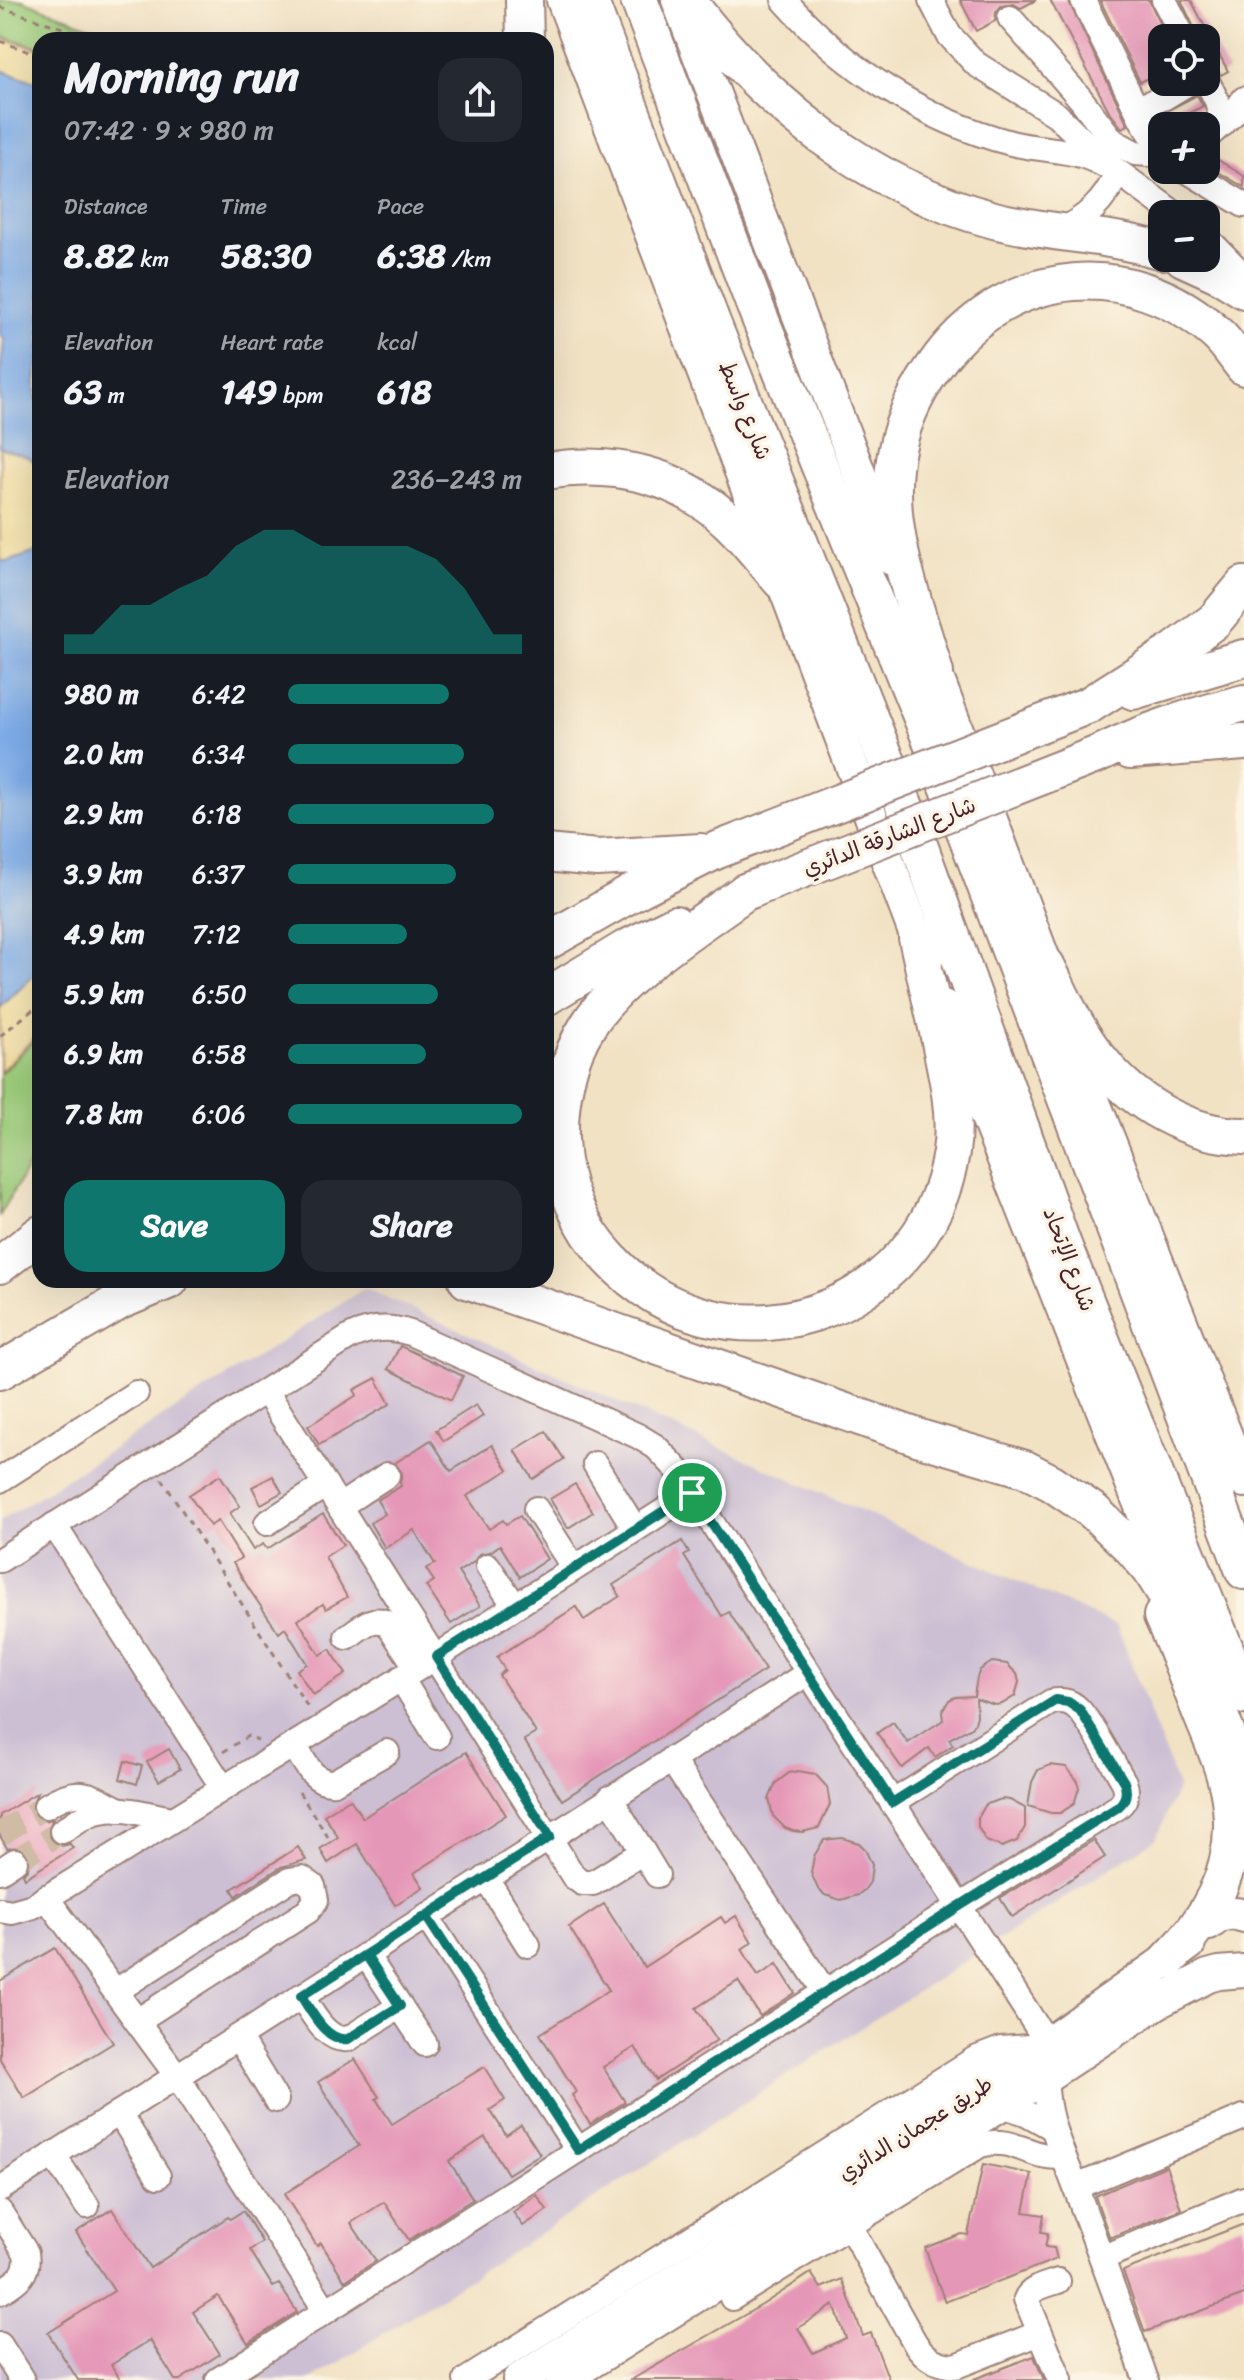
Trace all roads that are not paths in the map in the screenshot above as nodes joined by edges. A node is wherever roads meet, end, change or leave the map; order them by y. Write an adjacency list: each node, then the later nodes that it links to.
1 (524, 0): 13 (highway)
2 (563, 0): 32 (main road)
3 (589, 0): 40 (highway, شارع واسط)
4 (639, 0): 75 (highway)
5 (678, 0): 35 (main road)
6 (687, 0): 24 (highway)
7 (784, 0): 20 (street)
8 (931, 0): 20 (street)
9 (1083, 0): 16 (street)
10 (1164, 0): 12 (street)
11 (1010, 18): 19 (street)
12 (1177, 24)
13 (525, 32)
14 (1167, 96): 16 (street)
15 (1244, 99): 17 (street)
16 (1137, 108): 18 (street)
17 (1220, 125)
18 (1148, 130)
19 (1148, 153)
20 (1117, 173): 22 (street); 24 (street)
21 (1209, 184): 23 (street)
22 (1155, 200)
23 (1244, 205)
24 (1057, 232): 25 (highway)
25 (1148, 248)
26 (1220, 251): 28 (street)
27 (1214, 272): 29 (highway)
28 (1244, 276)
29 (1244, 290)
30 (1244, 367): 35 (highway)
31 (554, 470): 32 (highway)
32 (782, 582): 45 (main road)
33 (1244, 585): 37 (highway)
34 (1244, 658): 37 (highway)
35 (935, 673): 46 (main road)
36 (1244, 703): 39 (highway, شارع الشارقة الدائري)
37 (1089, 705): 41 (highway, bridge)
38 (1244, 742): 39 (highway)
39 (1101, 753): 43 (highway, شارع الشارقة الدائري, bridge)
40 (909, 817): 81 (highway, شارع الإتحاد)
41 (715, 851): 42 (highway); 44 (highway)
42 (554, 854)
43 (745, 892): 45 (highway); 47 (highway, شارع الشارقة الدائري)
44 (554, 937)
45 (917, 938): 78 (main road)
46 (1046, 965): 48 (highway); 64 (main road)
47 (554, 992)
48 (1244, 1136)
49 (32, 1240): 50 (highway)
50 (0, 1265)
51 (32, 1270): 55 (highway)
52 (96, 1288): 56 (highway)
53 (151, 1288): 57 (highway)
54 (490, 1288): 60 (highway)
55 (0, 1290)
56 (0, 1352)
57 (0, 1371)
58 (266, 1391): 65 (street); 66 (street); 70 (street)
59 (136, 1393): 63 (street)
60 (923, 1439): 78 (highway); 107 (highway)
61 (595, 1464): 71 (street)
62 (387, 1475): 67 (street)
63 (0, 1480)
64 (1244, 1481)
65 (326, 1485): 67 (street); 69 (street)
66 (692, 1493): 71 (street); 80 (street)
67 (340, 1506): 79 (street)
68 (536, 1509): 74 (street)
69 (267, 1523)
70 (54, 1525): 72 (street); 87 (street)
71 (635, 1529): 74 (street)
72 (0, 1560)
73 (488, 1566): 76 (street)
74 (574, 1568): 76 (street)
75 (1244, 1571)
76 (515, 1606): 79 (street)
77 (347, 1637): 79 (street)
78 (1193, 1638): 86 (main road)
79 (418, 1668): 82 (street); 83 (street); 95 (street)
80 (808, 1673): 85 (street); 89 (street)
81 (1244, 1696)
82 (437, 1737)
83 (294, 1745): 84 (street); 87 (street)
84 (387, 1752)
85 (671, 1759): 88 (street); 110 (street)
86 (1244, 1774)
87 (223, 1788): 92 (street)
88 (610, 1798): 95 (street); 96 (street)
89 (892, 1803): 100 (street); 100 (street)
90 (46, 1806): 91 (street)
91 (119, 1810): 92 (street); 94 (street)
92 (173, 1819): 99 (street)
93 (1244, 1820): 104 (main road, طريق عجمان الدائري)
94 (62, 1831)
95 (550, 1837): 96 (street); 98 (street)
96 (643, 1852): 97 (street)
97 (657, 1875)
98 (486, 1878): 101 (street); 105 (street)
99 (46, 1897): 103 (street); 109 (street)
100 (958, 1907): 110 (street); 116 (street)
101 (426, 1916): 106 (street); 123 (street)
102 (1244, 1916): 104 (main road)
103 (4, 1918)
104 (1209, 1924): 107 (main road, طريق عجمان الدائري)
105 (528, 1945)
106 (366, 1955): 111 (street); 112 (street)
107 (1168, 1960): 116 (main road, طريق عجمان الدائري)
108 (1243, 1971): 116 (main road, طريق عجمان الدائري)
109 (116, 1991): 113 (street); 113 (street)
110 (825, 1992): 123 (street)
111 (301, 1996): 112 (street); 114 (street)
112 (400, 2006): 115 (street)
113 (137, 2021): 117 (street)
114 (238, 2037): 117 (street); 118 (street)
115 (425, 2044)
116 (1046, 2055): 119 (main road, طريق عجمان الدائري); 122 (street); 143 (street); 144 (main road, طريق عجمان الدائري)
117 (177, 2076): 120 (street); 137 (street)
118 (276, 2100)
119 (999, 2104): 122 (street); 140 (main road, طريق عجمان الدائري)
120 (119, 2113): 124 (street); 126 (street)
121 (1244, 2117): 127 (street)
122 (1051, 2127): 125 (street)
123 (578, 2150): 137 (street)
124 (53, 2155): 128 (street); 130 (street)
125 (1063, 2156): 127 (street); 132 (street)
126 (158, 2176)
127 (1076, 2187): 133 (street)
128 (0, 2189)
129 (1244, 2199): 133 (street)
130 (87, 2206)
131 (0, 2212): 135 (street)
132 (849, 2225): 136 (street); 138 (street)
133 (1102, 2258): 148 (street)
134 (1058, 2281): 138 (street)
135 (0, 2292)
136 (732, 2298)
137 (326, 2311): 142 (street)
138 (1040, 2333): 147 (street)
139 (0, 2345): 141 (street)
140 (612, 2348): 145 (main road, طريق عجمان الدائري); 146 (main road)
141 (22, 2380)
142 (218, 2380)
143 (466, 2380)
144 (519, 2380)
145 (562, 2380)
146 (598, 2380)
147 (1060, 2380)
148 (1146, 2380)

